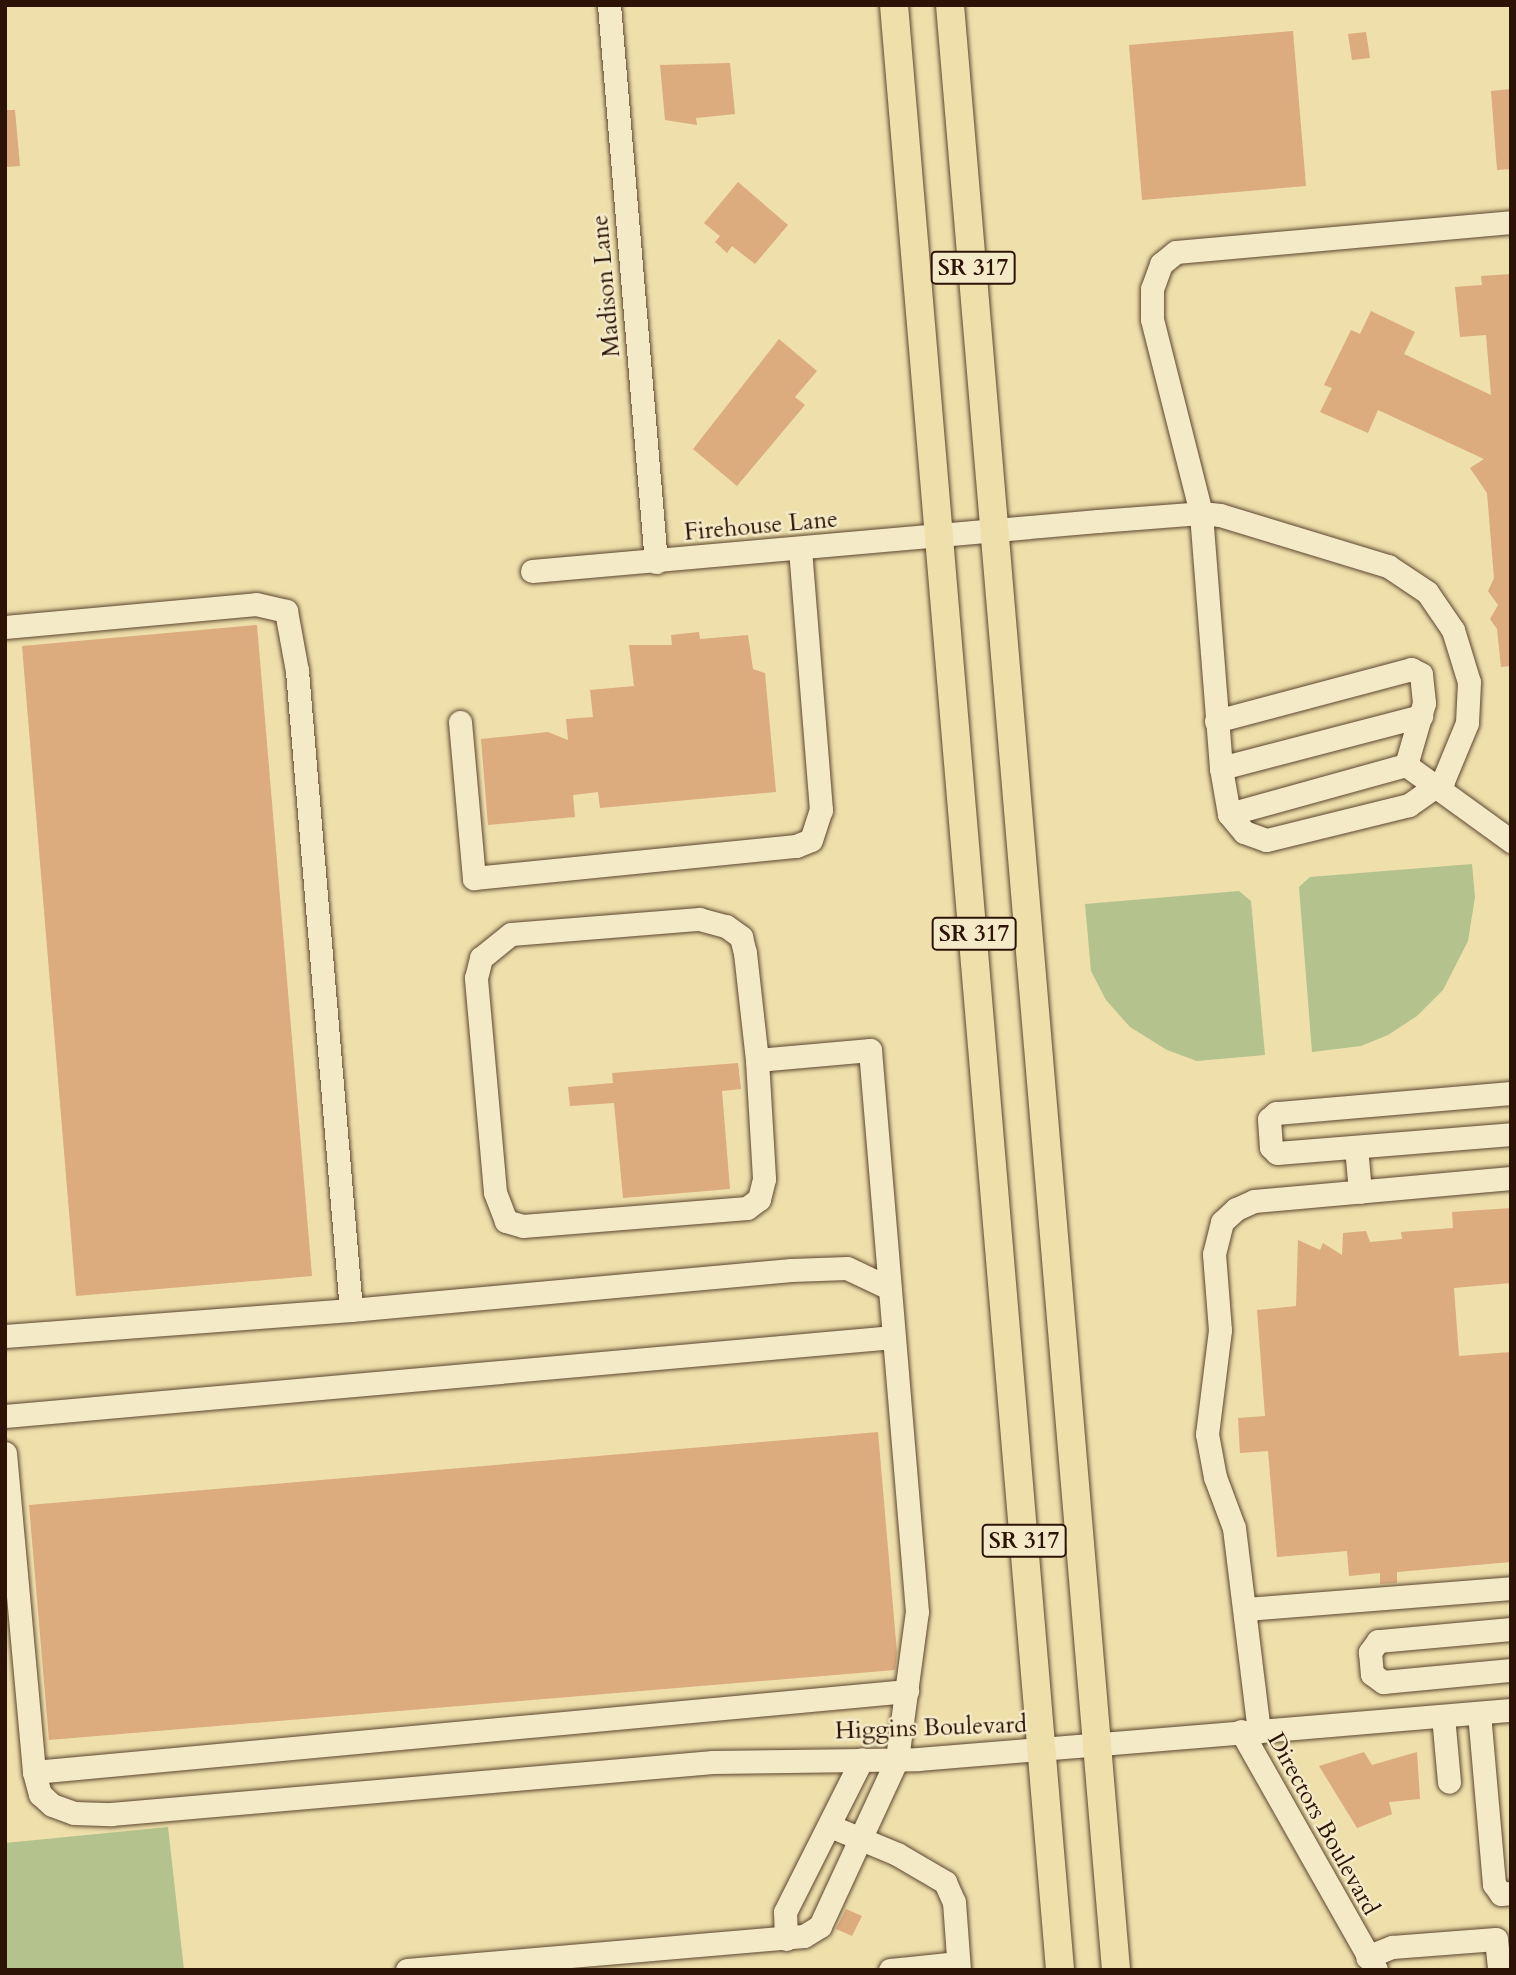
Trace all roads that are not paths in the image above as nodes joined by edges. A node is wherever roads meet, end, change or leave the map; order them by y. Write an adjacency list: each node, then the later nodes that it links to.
1 (609, 5): 9 (street, Madison Lane)
2 (894, 5): 7 (main road, SR 317)
3 (950, 5): 6 (main road, SR 317)
4 (1511, 222): 5 (street)
5 (1202, 513): 6 (street, Firehouse Lane); 13 (street); 17 (street)
6 (994, 532): 7 (street, Firehouse Lane); 41 (main road, SR 317)
7 (940, 536): 8 (street, Firehouse Lane); 42 (main road, SR 317)
8 (800, 549): 9 (street, Firehouse Lane); 14 (street)
9 (656, 562): 10 (street, Firehouse Lane)
10 (532, 571)
11 (5, 627): 27 (street)
12 (1421, 716): 13 (street); 15 (street); 16 (street)
13 (1216, 720): 16 (street)
14 (460, 722)
15 (1406, 765): 17 (street); 18 (street)
16 (1221, 768): 18 (street)
17 (1436, 789): 18 (street); 19 (street)
18 (1229, 814)
19 (1510, 846)
20 (757, 1060): 20 (street); 26 (street)
21 (1511, 1093): 23 (street)
22 (1511, 1134): 23 (street)
23 (1356, 1147): 25 (street)
24 (1511, 1178): 25 (street)
25 (1360, 1192): 33 (street)
26 (889, 1288): 27 (street); 29 (street)
27 (351, 1310): 28 (street)
28 (5, 1336)
29 (894, 1337): 30 (street); 36 (street)
30 (5, 1416)
31 (5, 1453): 45 (street)
32 (1511, 1588): 33 (street)
33 (1246, 1609): 40 (street)
34 (1511, 1629): 35 (street)
35 (1511, 1670)
36 (907, 1691): 44 (street); 45 (street)
37 (1511, 1710): 38 (street)
38 (1479, 1713): 39 (street); 49 (street)
39 (1443, 1716): 40 (street); 46 (street)
40 (1250, 1731): 41 (street, Directors Boulevard); 52 (street, Directors Boulevard)
41 (1098, 1745): 42 (street, Directors Boulevard); 57 (main road, SR 317)
42 (1041, 1750): 44 (street, Higgins Boulevard); 56 (main road, SR 317)
43 (862, 1759): 44 (street, Higgins Boulevard); 45 (street, Higgins Boulevard); 47 (street)
44 (897, 1759): 48 (street)
45 (34, 1772)
46 (1449, 1782)
47 (830, 1826): 48 (street); 51 (street)
48 (860, 1839): 51 (street); 53 (street)
49 (1511, 1893)
50 (1504, 1938): 52 (street); 58 (street)
51 (786, 1939): 54 (street)
52 (1371, 1963)
53 (958, 1966): 55 (street)
54 (407, 1970)
55 (890, 1970)
56 (1060, 1970)
57 (1116, 1970)
58 (1499, 1970)

